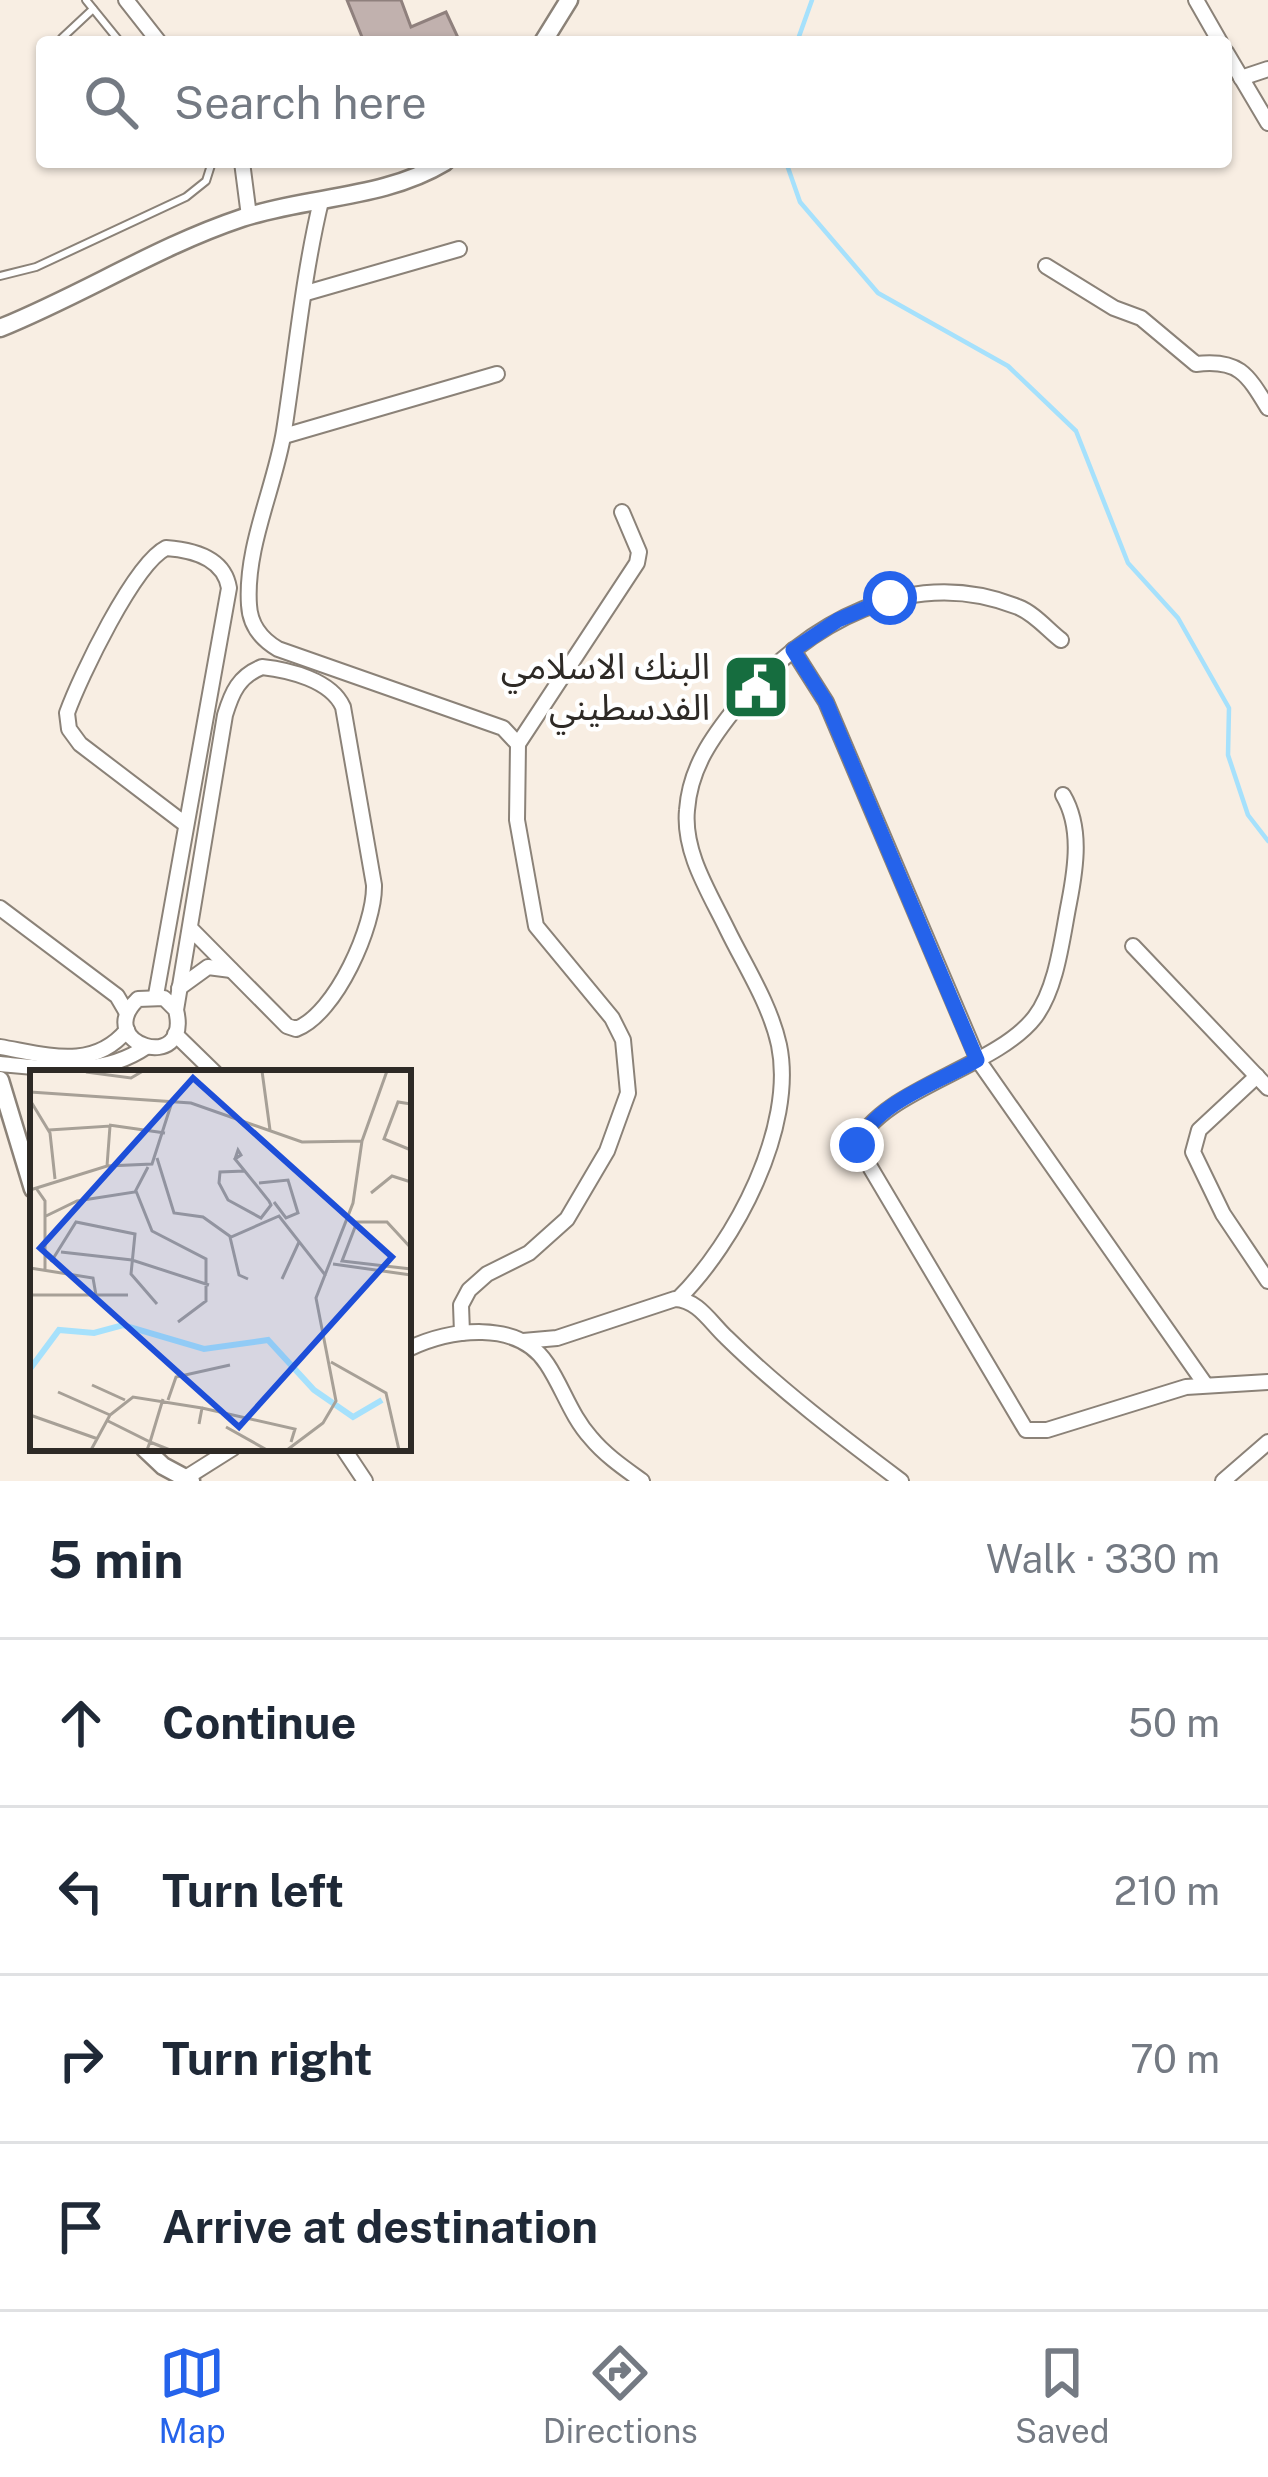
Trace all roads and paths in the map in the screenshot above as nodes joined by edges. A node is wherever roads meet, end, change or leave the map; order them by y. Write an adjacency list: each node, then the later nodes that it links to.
1 (86, 0): 5 (lane)
2 (125, 0): 8 (street)
3 (569, 0): 9 (street)
4 (1196, 0): 10 (street)
5 (93, 9): 6 (lane); 7 (lane)
6 (64, 36)
7 (113, 36)
8 (154, 36)
9 (547, 36)
10 (1217, 36)
11 (1232, 62): 13 (street)
12 (1268, 69): 13 (street)
13 (1241, 78): 14 (street)
14 (1268, 123)
15 (210, 168): 22 (lane)
16 (243, 168): 19 (street)
17 (435, 168): 18 (street)
18 (321, 201): 19 (street); 23 (street)
19 (249, 216): 24 (street)
20 (459, 250): 23 (street)
21 (1046, 266): 26 (street)
22 (0, 276)
23 (305, 293): 27 (street)
24 (0, 328)
25 (497, 374): 27 (street)
26 (1268, 408)
27 (284, 436): 31 (street)
28 (622, 512): 31 (street)
29 (1061, 640): 30 (street)
30 (793, 650): 46 (street); 53 (street)
31 (518, 744): 54 (street)
32 (1063, 795): 46 (street)
33 (185, 824): 33 (street); 39 (street)
34 (0, 908): 41 (street)
35 (190, 928): 37 (street); 37 (street); 38 (street)
36 (1133, 946): 50 (street)
37 (231, 970): 38 (street)
38 (179, 988): 40 (street)
39 (156, 995): 40 (street); 41 (street)
40 (176, 1010): 43 (street)
41 (127, 1012): 42 (street)
42 (127, 1030): 44 (street); 45 (street)
43 (175, 1034): 45 (street); 48 (street)
44 (0, 1047)
45 (146, 1048): 47 (street)
46 (977, 1060): 58 (street); 58 (street)
47 (0, 1064)
48 (212, 1070)
49 (0, 1080): 51 (street)
50 (1263, 1082): 52 (street)
51 (30, 1179)
52 (1268, 1281)
53 (678, 1299): 55 (street); 68 (street)
54 (462, 1333): 55 (street); 56 (street)
55 (523, 1341): 67 (street)
56 (411, 1348)
57 (1268, 1382): 58 (street)
58 (1205, 1384)
59 (1268, 1442): 69 (street)
60 (147, 1451): 63 (street)
61 (229, 1451): 64 (street)
62 (345, 1451): 66 (street)
63 (163, 1466): 64 (street); 65 (street)
64 (189, 1479)
65 (148, 1481)
66 (365, 1481)
67 (642, 1481)
68 (901, 1481)
69 (1223, 1481)

